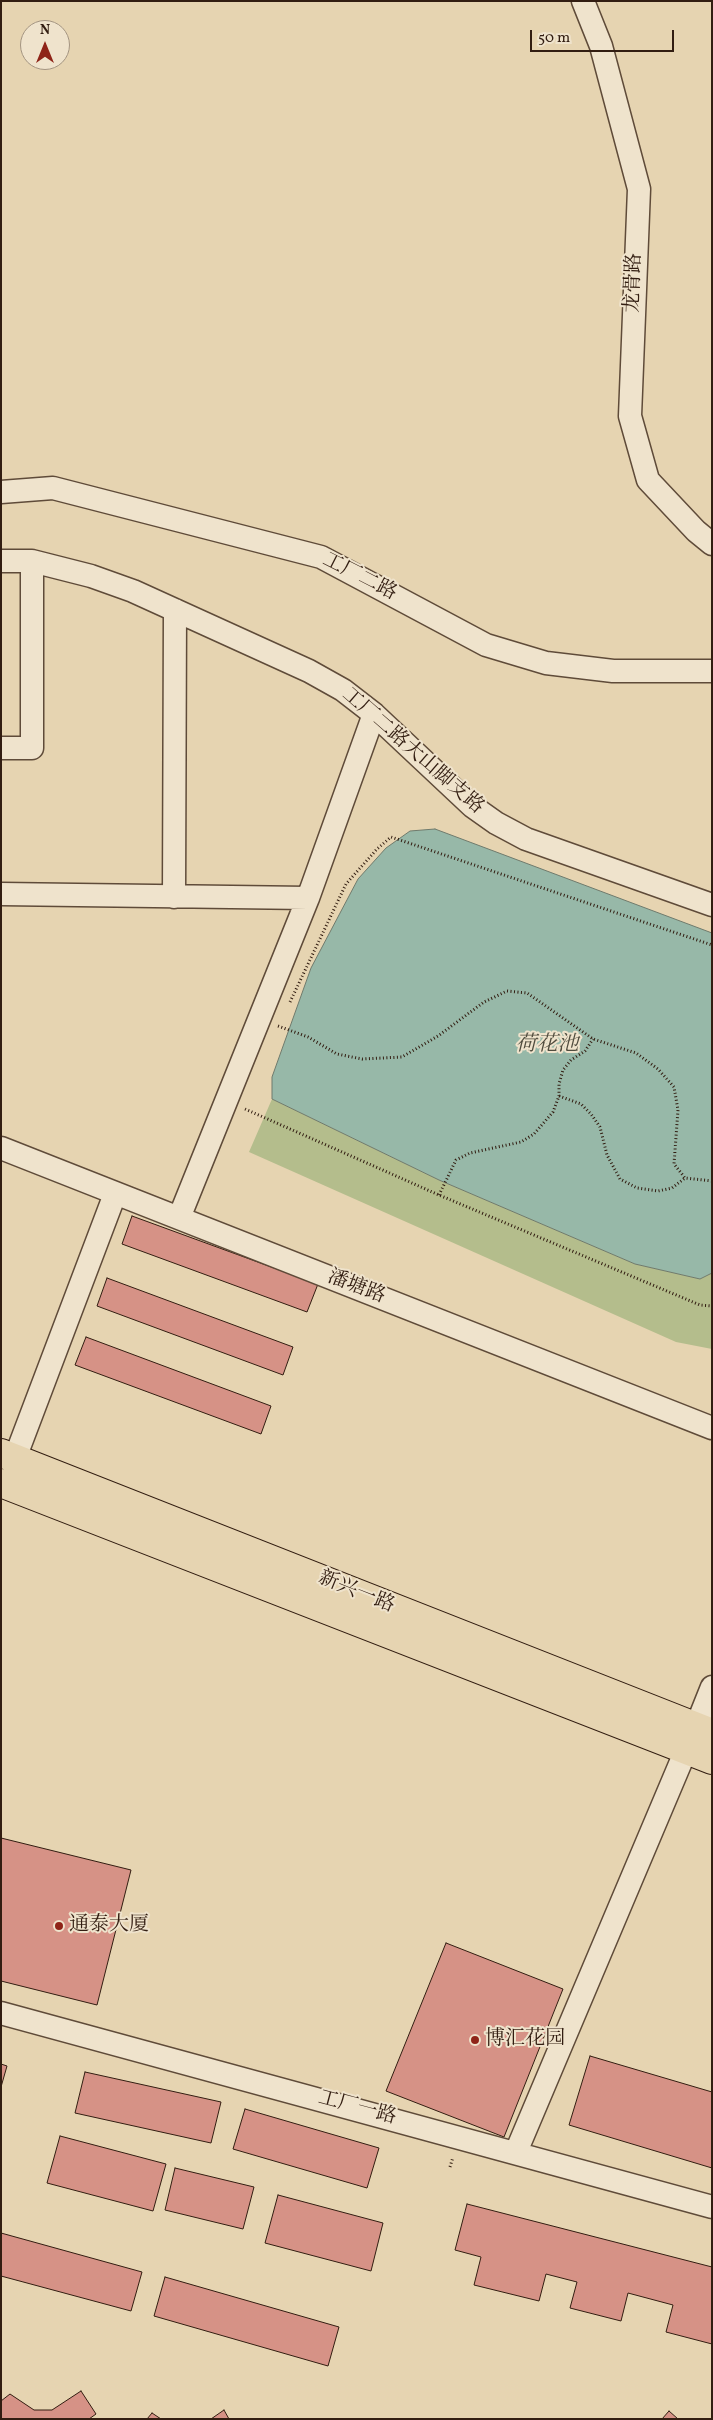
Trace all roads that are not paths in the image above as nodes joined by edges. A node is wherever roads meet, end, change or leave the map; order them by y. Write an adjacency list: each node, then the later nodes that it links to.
1 (582, 1): 3 (street, 龙骨路)
2 (1, 492): 7 (street, 工厂二路)
3 (712, 544)
4 (1, 561): 5 (street, 工厂二路大山脚支路)
5 (32, 561): 6 (street, 工厂二路大山脚支路); 9 (street)
6 (175, 610): 8 (street, 工厂二路大山脚支路); 11 (street)
7 (712, 671)
8 (374, 714): 12 (street); 13 (street, 工厂二路大山脚支路)
9 (1, 748)
10 (1, 894): 11 (street)
11 (174, 897): 12 (street)
12 (308, 898): 16 (street)
13 (712, 905)
14 (1, 1148): 15 (street, 潘塘路)
15 (116, 1194): 16 (street, 潘塘路); 18 (street)
16 (179, 1218): 17 (street, 潘塘路)
17 (712, 1428)
18 (8, 1455): 21 (main road, 新兴一路)
19 (1, 1483): 21 (main road, 新兴一路)
20 (712, 1687): 21 (street)
21 (698, 1737): 22 (main road, 新兴一路); 24 (street)
22 (712, 1760)
23 (1, 2013): 24 (street, 工厂一路)
24 (516, 2152): 25 (street, 工厂一路)
25 (712, 2207)

